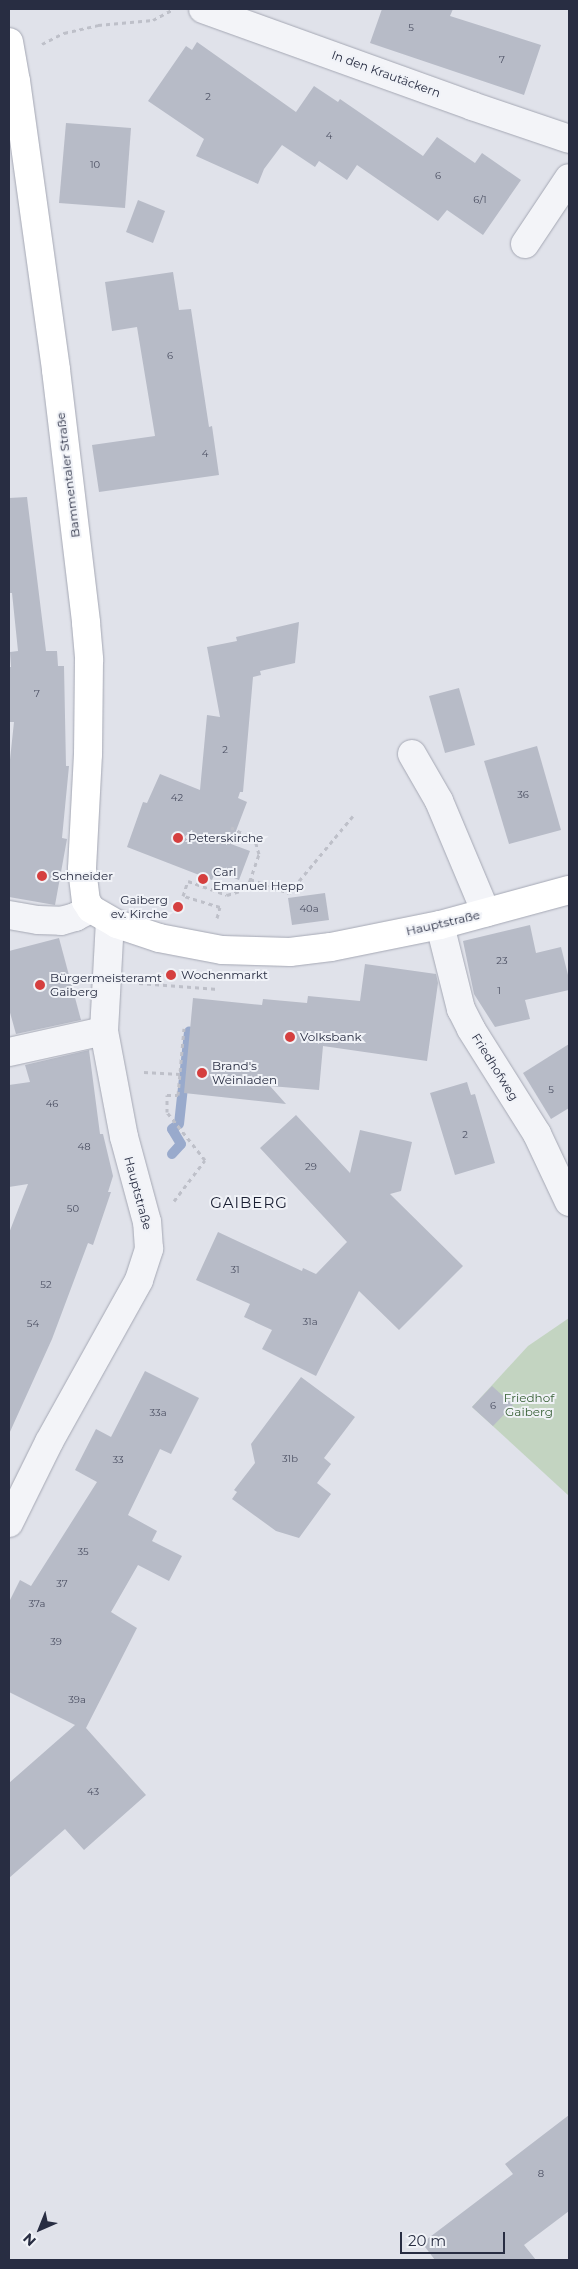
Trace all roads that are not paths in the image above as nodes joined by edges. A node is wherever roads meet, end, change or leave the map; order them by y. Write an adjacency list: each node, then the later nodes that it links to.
1 (203, 9): 3 (street, In den Krautäckern)
2 (9, 42): 10 (main road, Bammentaler Straße)
3 (569, 139)
4 (569, 178): 5 (street)
5 (525, 244)
6 (412, 754): 8 (street)
7 (569, 890): 8 (main road, Hauptstraße)
8 (486, 913): 11 (main road, Hauptstraße)
9 (9, 915): 10 (street)
10 (100, 915): 11 (main road, Hauptstraße); 12 (street, Hauptstraße)
11 (440, 925): 14 (street, Friedhofweg)
12 (104, 1032): 13 (street); 16 (street, Hauptstraße)
13 (9, 1052)
14 (558, 1151): 15 (street, Friedhofweg)
15 (569, 1202)
16 (9, 1523)

